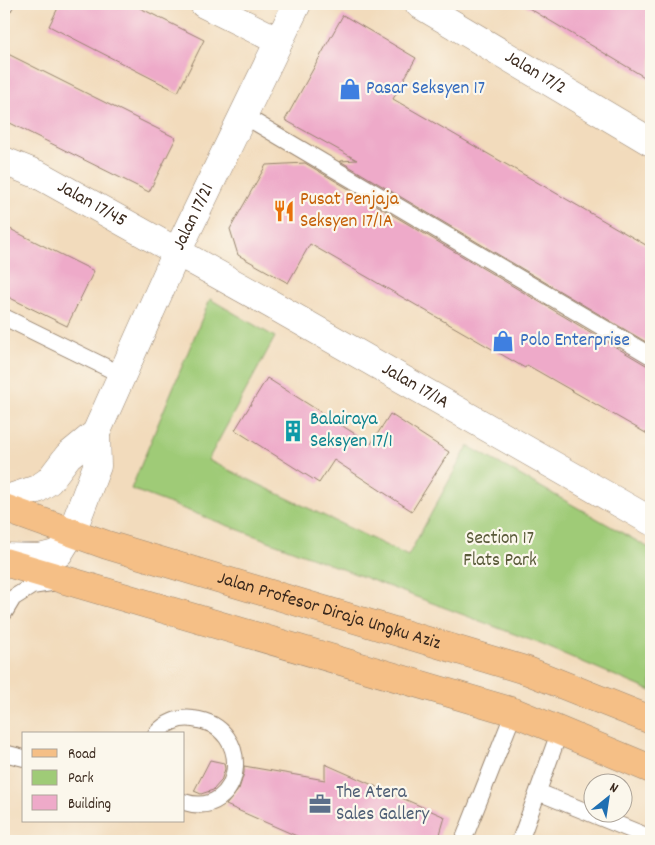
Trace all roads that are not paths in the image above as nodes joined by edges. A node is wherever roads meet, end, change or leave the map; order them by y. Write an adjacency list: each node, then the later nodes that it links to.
1 (204, 4): 4 (street)
2 (297, 4): 4 (street, Jalan 17/21)
3 (419, 4): 6 (street, Jalan 17/2)
4 (279, 41): 5 (street, Jalan 17/21)
5 (243, 115): 8 (street, Jalan 17/21); 10 (lane)
6 (651, 142)
7 (4, 161): 8 (street, Jalan 17/45)
8 (177, 252): 11 (street, Jalan 17/21); 15 (street, Jalan 17/1A)
9 (4, 317): 11 (lane)
10 (651, 356)
11 (122, 375): 12 (street, Jalan 17/21)
12 (96, 433): 13 (street, Jalan 17/21); 16 (street, Jalan 17/21)
13 (4, 500)
14 (4, 508): 16 (main road, Jalan Profesor Diraja Ungku Aziz)
15 (651, 521)
16 (72, 532): 17 (street, Jalan 17/21); 22 (main road, Jalan Profesor Diraja Ungku Aziz)
17 (4, 557)
18 (4, 562): 19 (main road)
19 (66, 580): 20 (lane); 21 (main road)
20 (4, 613)
21 (514, 712): 23 (main road); 31 (lane)
22 (651, 720)
23 (560, 730): 27 (main road); 28 (lane)
24 (158, 732): 29 (lane)
25 (4, 753): 26 (lane)
26 (22, 758)
27 (651, 769)
28 (538, 792): 30 (lane); 32 (lane)
29 (185, 802)
30 (651, 838)
31 (463, 841)
32 (520, 841)

